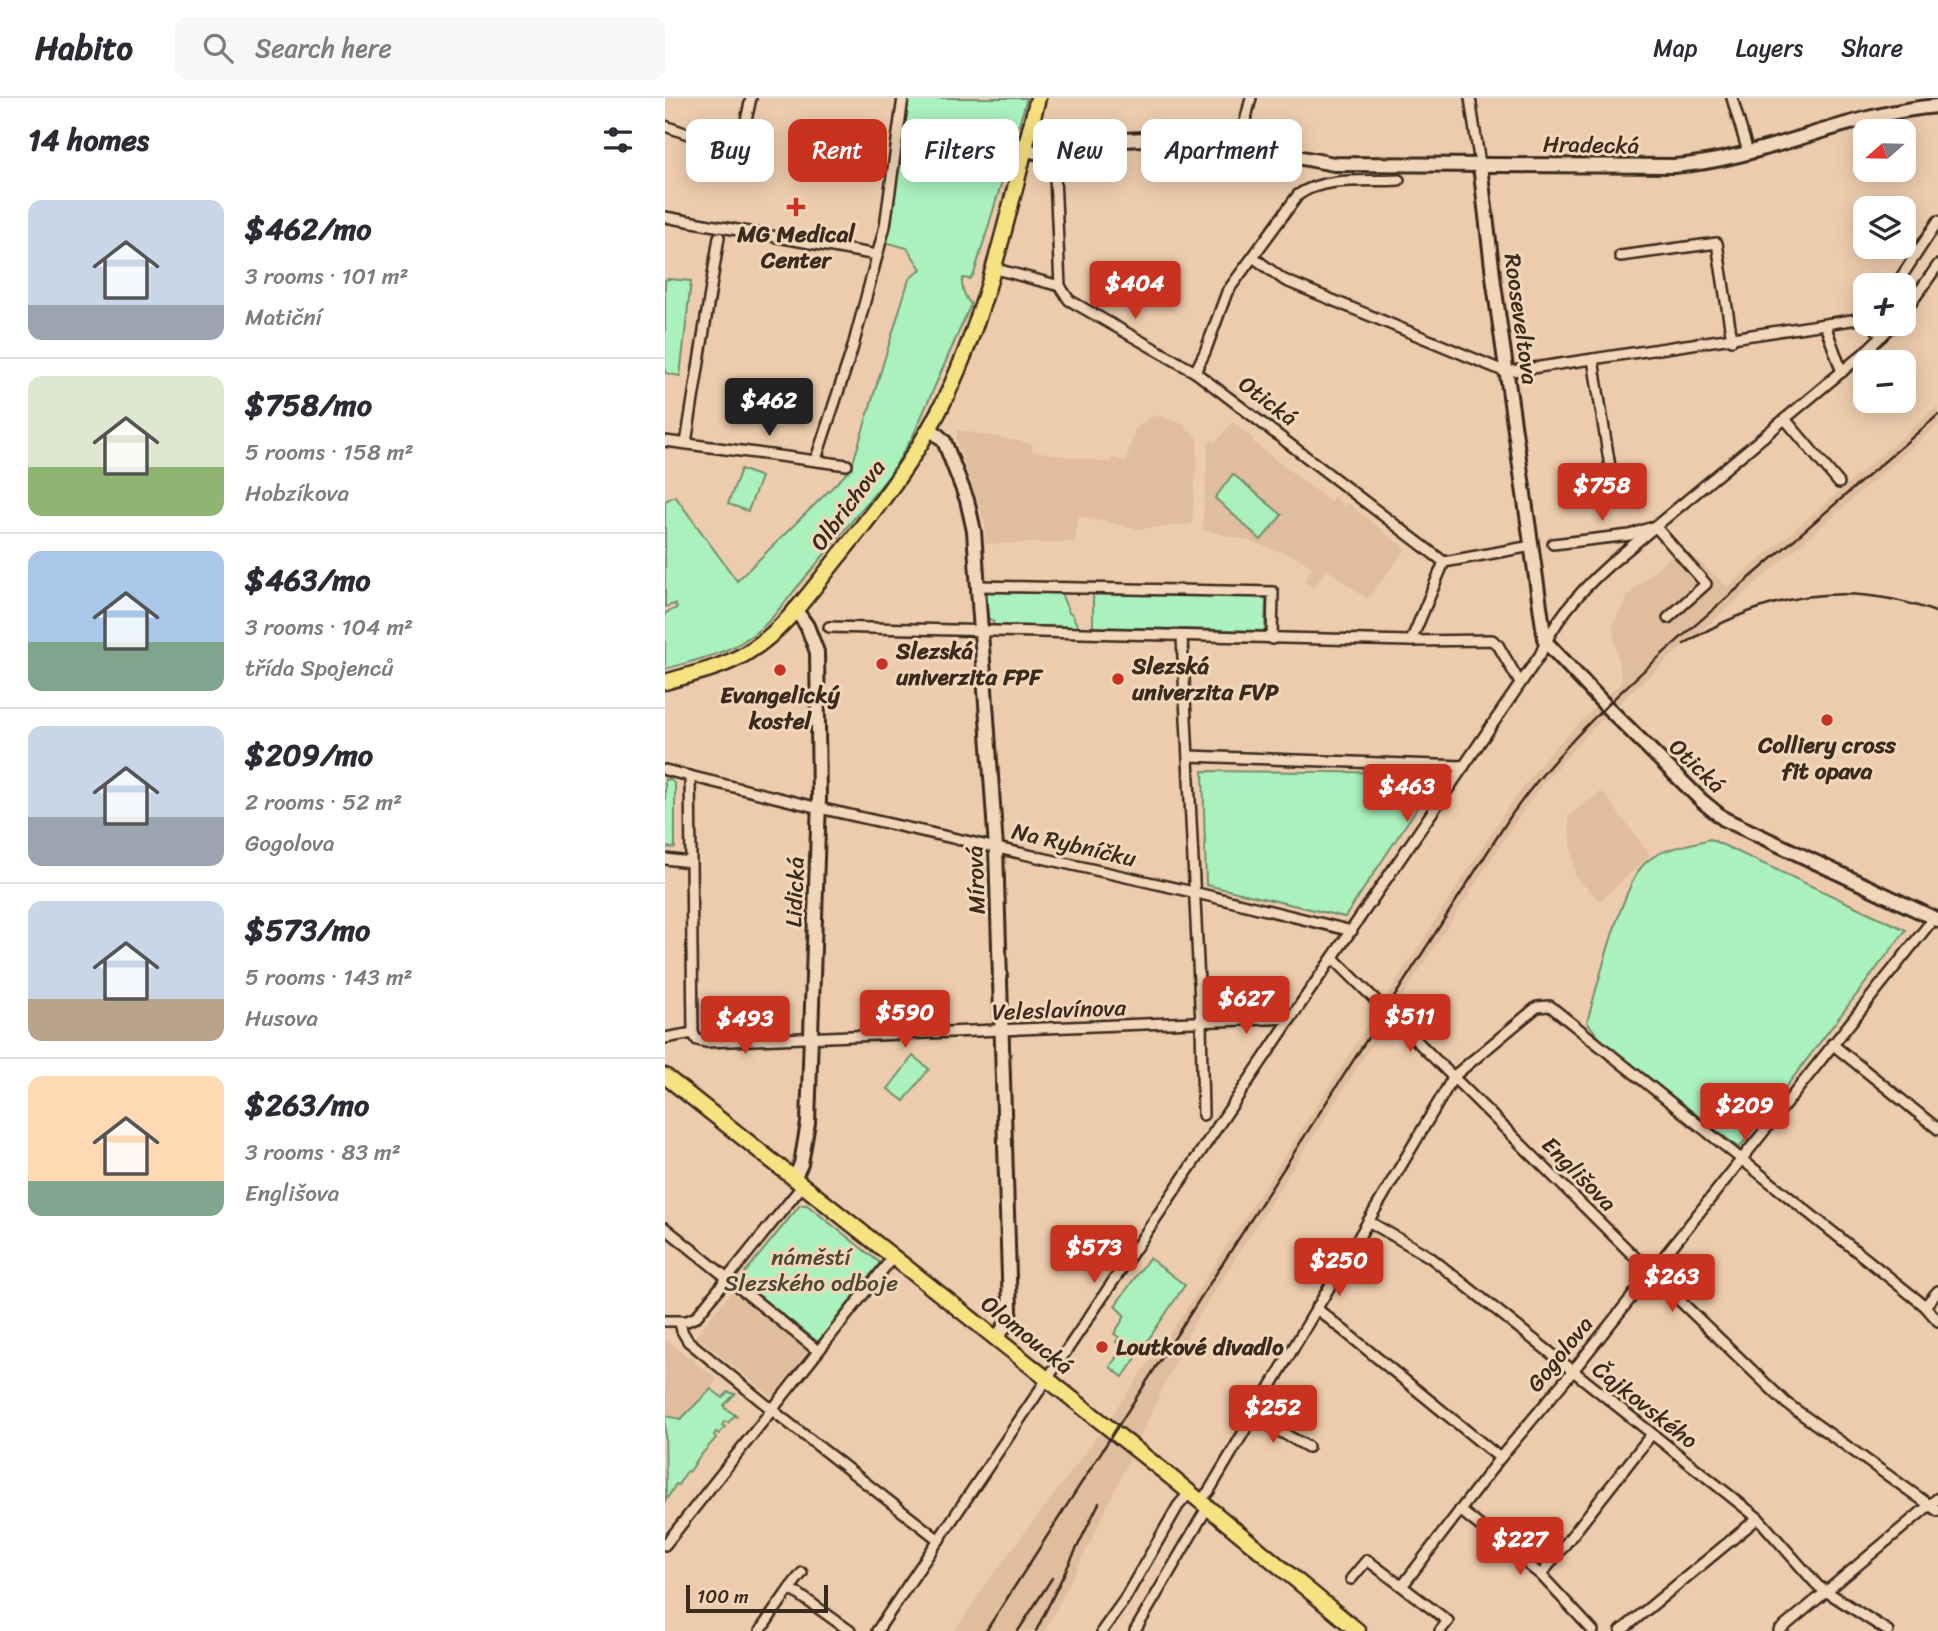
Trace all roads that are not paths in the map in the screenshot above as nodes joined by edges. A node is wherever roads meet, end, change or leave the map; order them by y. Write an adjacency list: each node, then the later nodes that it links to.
1 (751, 98): 8 (street)
2 (902, 98): 22 (street)
3 (1038, 98): 12 (main road, Olbrichova)
4 (1251, 98): 9 (street)
5 (1470, 98): 16 (street, Rooseveltova)
6 (1732, 98): 14 (street)
7 (1938, 106): 14 (street, Hradecká)
8 (746, 119)
9 (1246, 119)
10 (665, 126): 11 (street)
11 (686, 133)
12 (1024, 150): 13 (street, Hradecká); 26 (main road, Olbrichova)
13 (1033, 152)
14 (1748, 152): 16 (street, Hradecká)
15 (1302, 160): 16 (street, Hradecká)
16 (1480, 165): 36 (street, Rooseveltova)
17 (1399, 180): 24 (street)
18 (1055, 182): 28 (street)
19 (665, 217): 22 (street)
20 (1938, 221): 27 (street)
21 (719, 237): 41 (street)
22 (877, 255): 42 (street)
23 (1620, 256): 33 (street)
24 (1253, 257): 35 (street); 36 (street)
25 (1938, 265): 29 (street)
26 (992, 268): 28 (street); 39 (main road, Olbrichova)
27 (1904, 273)
28 (1060, 286): 35 (street, Otická)
29 (1916, 296)
30 (1853, 320): 31 (street)
31 (1825, 325): 33 (street); 37 (street)
32 (1882, 336): 37 (street)
33 (1732, 340): 34 (street)
34 (1593, 359): 36 (street); 44 (street)
35 (1195, 372): 49 (street, Otická)
36 (1506, 372): 48 (street, Rooseveltova)
37 (1842, 372): 38 (street)
38 (1785, 419): 45 (street); 46 (street)
39 (930, 428): 50 (street, Mírová); 51 (main road, Olbrichova)
40 (665, 441): 41 (street)
41 (686, 443): 42 (street)
42 (816, 459): 43 (street)
43 (847, 464)
44 (1610, 467)
45 (1839, 483)
46 (1655, 526): 47 (street); 52 (street); 58 (street)
47 (1553, 544)
48 (1532, 546): 49 (street); 58 (street)
49 (1444, 562): 57 (street)
50 (978, 586): 54 (street, Mírová); 56 (street)
51 (795, 610): 59 (main road, Olbrichova); 65 (street, Lidická)
52 (1668, 618)
53 (829, 627): 54 (street)
54 (981, 630): 55 (street); 66 (street, Mírová)
55 (1182, 637): 56 (street); 61 (street)
56 (1272, 639): 57 (street)
57 (1411, 641): 60 (street)
58 (1545, 641): 60 (street); 70 (street, Otická)
59 (665, 682)
60 (1520, 683): 62 (street)
61 (1188, 756): 62 (street); 69 (street)
62 (1464, 766): 71 (street)
63 (665, 770): 64 (street, Na Rybníčku)
64 (690, 776): 65 (street, Na Rybníčku); 68 (street)
65 (819, 808): 66 (street, Na Rybníčku); 78 (street, Lidická)
66 (996, 848): 69 (street, Na Rybníčku); 75 (street, Mírová)
67 (665, 859): 68 (street)
68 (690, 862): 76 (street)
69 (1193, 892): 71 (street, Na Rybníčku); 74 (street)
70 (1936, 919): 79 (street, Gogolova)
71 (1352, 931): 72 (street)
72 (1333, 958): 73 (street); 81 (street, Englišova)
73 (1291, 1018): 74 (street, Veleslavínova); 100 (street)
74 (1201, 1023): 75 (street, Veleslavínova); 82 (street)
75 (1002, 1031): 78 (street, Veleslavínova); 97 (street, Mírová)
76 (693, 1033): 77 (street, Veleslavínova); 78 (street, Veleslavínova)
77 (665, 1038)
78 (811, 1038): 85 (street, Lidická)
79 (1832, 1044): 83 (street); 84 (street, Gogolova)
80 (665, 1076): 85 (main road, Olomoucká)
81 (1454, 1076): 84 (street); 86 (street); 89 (street, Englišova)
82 (1203, 1115)
83 (1938, 1129)
84 (1741, 1158): 89 (street, Gogolova); 92 (street)
85 (798, 1182): 88 (main road, Olomoucká); 90 (street)
86 (1368, 1221): 93 (street); 99 (street, Čajkovského)
87 (665, 1228): 90 (street)
88 (893, 1257): 97 (main road, Olomoucká); 98 (street)
89 (1650, 1272): 99 (street, Gogolova); 108 (street, Englišova)
90 (728, 1278): 96 (street); 98 (street)
91 (1938, 1291): 92 (street)
92 (1925, 1306): 95 (street)
93 (1316, 1308): 102 (street); 105 (street)
94 (665, 1321): 96 (street)
95 (1938, 1321)
96 (680, 1322): 101 (street)
97 (996, 1339): 100 (main road, Olomoucká)
98 (818, 1352): 101 (street)
99 (1572, 1372): 103 (street, Čajkovského); 105 (street, Gogolova)
100 (1047, 1380): 107 (main road, Olomoucká); 112 (street)
101 (772, 1410): 111 (street); 112 (street)
102 (1252, 1416): 104 (street); 107 (street)
103 (1651, 1435): 110 (street, Čajkovského); 115 (street)
104 (1308, 1447)
105 (1500, 1458): 109 (street, Gogolova)
106 (1938, 1498): 108 (street)
107 (1199, 1501): 123 (street); 124 (street); 125 (main road, Olomoucká)
108 (1934, 1508): 119 (street)
109 (1460, 1510): 115 (street); 117 (street, Gogolova)
110 (1758, 1518): 119 (street, Čajkovského); 128 (street)
111 (668, 1532): 113 (street)
112 (939, 1540): 122 (street)
113 (665, 1545)
114 (802, 1573): 118 (street)
115 (1541, 1575): 127 (street)
116 (1351, 1579): 117 (street)
117 (1402, 1585): 126 (street)
118 (790, 1588): 120 (street); 121 (street)
119 (1826, 1592): 129 (street); 130 (street, Čajkovského)
120 (760, 1631)
121 (850, 1631)
122 (877, 1631)
123 (1103, 1631)
124 (1135, 1631)
125 (1358, 1631)
126 (1440, 1631)
127 (1593, 1631)
128 (1621, 1631)
129 (1779, 1631)
130 (1888, 1631)

